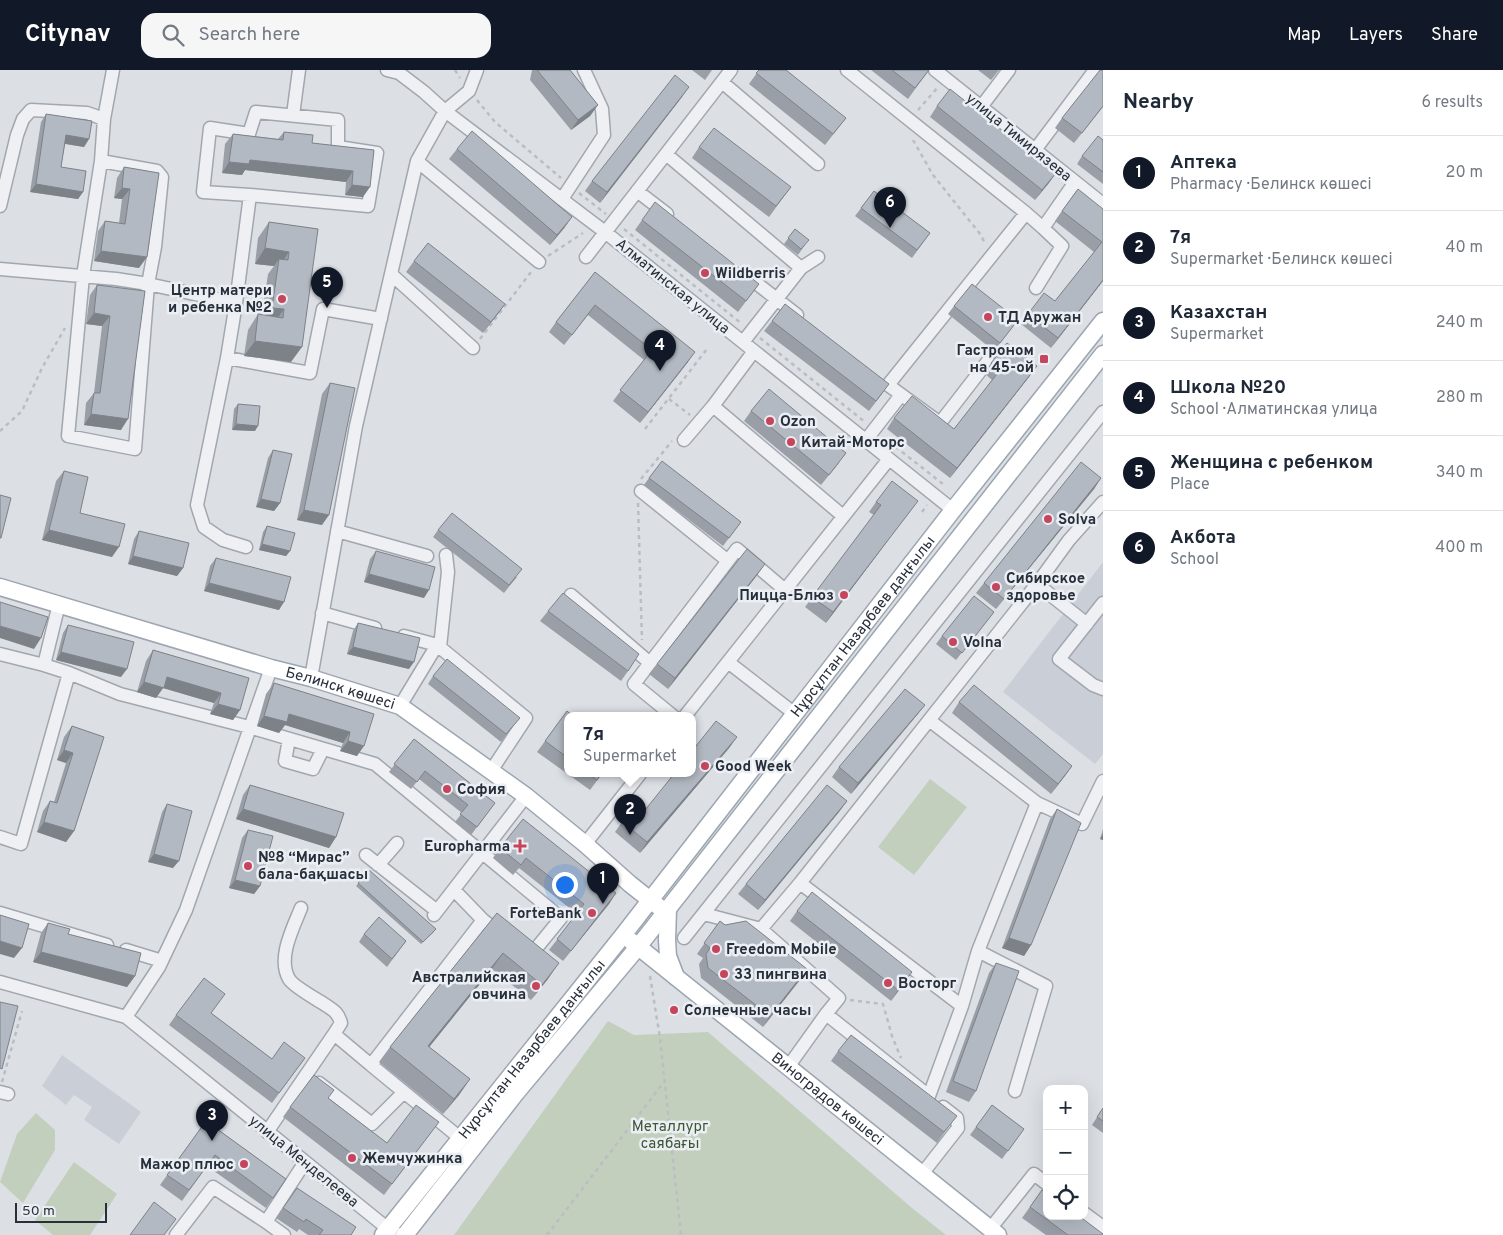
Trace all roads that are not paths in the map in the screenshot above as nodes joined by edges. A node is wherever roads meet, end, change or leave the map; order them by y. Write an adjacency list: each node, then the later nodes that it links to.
1 (113, 70): 15 (street)
2 (299, 70): 14 (street)
3 (387, 70): 13 (street, Алматинская улица)
4 (477, 70): 13 (street)
5 (584, 70): 24 (street)
6 (731, 70): 11 (street)
7 (847, 70): 27 (street)
8 (934, 70): 12 (street, улица Тимирязева)
9 (1009, 70): 12 (street)
10 (1095, 70): 16 (street)
11 (722, 82): 17 (street); 20 (street)
12 (981, 107): 16 (street, улица Тимирязева)
13 (445, 111): 18 (street); 24 (street, Алматинская улица)
14 (293, 115): 23 (street); 23 (street)
15 (104, 119): 19 (street); 26 (street)
16 (1035, 150): 21 (street, улица Тимирязева)
17 (666, 154): 22 (street); 34 (street)
18 (417, 160): 33 (street); 37 (street)
19 (102, 161): 38 (street); 39 (street)
20 (818, 164)
21 (1075, 182): 25 (street, улица Тимирязева); 29 (street)
22 (637, 191): 28 (street); 30 (street)
23 (250, 195): 42 (street)
24 (562, 199): 30 (street, Алматинская улица)
25 (1103, 204)
26 (0, 206)
27 (1026, 212): 29 (street); 52 (street)
28 (676, 221)
29 (1043, 228): 40 (street)
30 (605, 232): 31 (street); 46 (street, Алматинская улица)
31 (586, 257)
32 (818, 257): 34 (street)
33 (539, 262)
34 (800, 268): 41 (street)
35 (0, 269): 38 (street)
36 (738, 269): 41 (street)
37 (391, 274): 43 (street); 47 (street)
38 (83, 276): 39 (street); 39 (street)
39 (148, 284): 42 (street)
40 (1036, 288)
41 (776, 299): 45 (street); 46 (street)
42 (236, 303): 50 (street)
43 (381, 320): 50 (street); 63 (street)
44 (1103, 321): 60 (main road, Нұрсұлтан Назарбаев даңғылы)
45 (806, 322)
46 (742, 342): 48 (street, Алматинская улица)
47 (473, 348)
48 (754, 351): 53 (street); 56 (street, Алматинская улица)
49 (1103, 354): 62 (main road, Нұрсұлтан Назарбаев даңғылы)
50 (227, 358): 64 (street)
51 (988, 360): 52 (street)
52 (901, 395): 56 (street)
53 (713, 406): 55 (street); 61 (street)
54 (1103, 412): 110 (street)
55 (679, 439)
56 (866, 440): 57 (street, Алматинская улица)
57 (889, 459): 60 (street, Алматинская улица); 61 (street)
58 (639, 490): 67 (street)
59 (1103, 502): 68 (street)
60 (953, 510): 62 (main road); 88 (main road, Нұрсұлтан Назарбаев даңғылы)
61 (843, 516): 70 (street)
62 (970, 524): 108 (main road, Нұрсұлтан Назарбаев даңғылы)
63 (337, 531): 66 (street); 74 (street)
64 (246, 548)
65 (446, 555): 76 (street)
66 (427, 556)
67 (728, 560): 70 (street); 78 (street)
68 (1037, 584): 75 (street); 89 (street)
69 (0, 587): 73 (main road, Белинск көшесі)
70 (785, 590): 79 (street)
71 (571, 595): 78 (street)
72 (1103, 603): 75 (street)
73 (59, 604): 80 (street); 81 (main road, Белинск көшесі)
74 (322, 613): 76 (street); 83 (street)
75 (1087, 624): 84 (street)
76 (438, 646): 85 (street); 93 (street)
77 (0, 654): 80 (street)
78 (646, 660): 86 (street)
79 (728, 662): 87 (street); 88 (street)
80 (44, 665): 82 (street)
81 (271, 668): 83 (main road, Белинск көшесі); 90 (street)
82 (69, 672): 90 (street); 98 (street)
83 (311, 678): 85 (main road, Белинск көшесі)
84 (1103, 689)
85 (400, 706): 93 (main road, Белинск көшесі)
86 (668, 712)
87 (689, 712)
88 (795, 714): 106 (main road, Нұрсұлтан Назарбаев даңғылы)
89 (928, 720): 97 (street); 104 (street)
90 (250, 727): 91 (street); 117 (street)
91 (289, 739): 92 (street); 92 (street)
92 (323, 749): 101 (street)
93 (491, 771): 96 (main road, Белинск көшесі)
94 (638, 777): 100 (street)
95 (1103, 781): 97 (street)
96 (526, 796): 100 (main road, Белинск көшесі); 101 (street)
97 (1037, 803): 116 (street)
98 (0, 837)
99 (397, 842): 103 (street)
100 (585, 844): 106 (main road, Белинск көшесі)
101 (482, 853): 105 (street); 111 (street)
102 (366, 855): 103 (street)
103 (378, 865): 105 (street)
104 (800, 883): 112 (street); 120 (street)
105 (454, 890): 111 (street)
106 (650, 901): 108 (main road, Белинск көшесі); 113 (main road, Нұрсұлтан Назарбаев даңғылы)
107 (301, 908): 123 (street)
108 (667, 911): 115 (main road, Нұрсұлтан Назарбаев даңғылы); 118 (main road)
109 (0, 913): 117 (street)
110 (704, 914): 112 (street); 114 (street)
111 (483, 920): 124 (street)
112 (761, 929): 121 (street)
113 (624, 934): 115 (main road); 131 (main road, Нұрсұлтан Назарбаев даңғылы)
114 (684, 938)
115 (638, 947): 118 (main road, Виноградов көшесі); 142 (main road, Нұрсұлтан Назарбаев даңғылы)
116 (978, 951): 120 (street); 127 (street)
117 (162, 961): 122 (street)
118 (677, 979): 125 (main road, Виноградов көшесі)
119 (0, 982): 122 (street, улица Менделеева)
120 (962, 1006): 129 (street)
121 (826, 1014): 125 (street); 129 (street)
122 (126, 1017): 130 (street, улица Менделеева)
123 (334, 1034): 124 (street); 126 (street)
124 (371, 1065): 128 (street)
125 (788, 1067): 133 (main road, Виноградов көшесі)
126 (307, 1074): 128 (street); 130 (street)
127 (1015, 1091)
128 (404, 1092): 131 (street)
129 (929, 1096): 133 (street)
130 (268, 1132): 132 (street, улица Менделеева)
131 (460, 1138): 139 (main road, Нұрсұлтан Назарбаев даңғылы)
132 (305, 1162): 136 (street); 139 (street, улица Менделеева)
133 (922, 1174): 138 (main road, Виноградов көшесі)
134 (1043, 1181): 138 (street)
135 (1088, 1216): 137 (street)
136 (266, 1222): 140 (street); 141 (street)
137 (1103, 1227)
138 (994, 1232)
139 (390, 1233)
140 (176, 1235)
141 (284, 1235)
142 (405, 1235)

